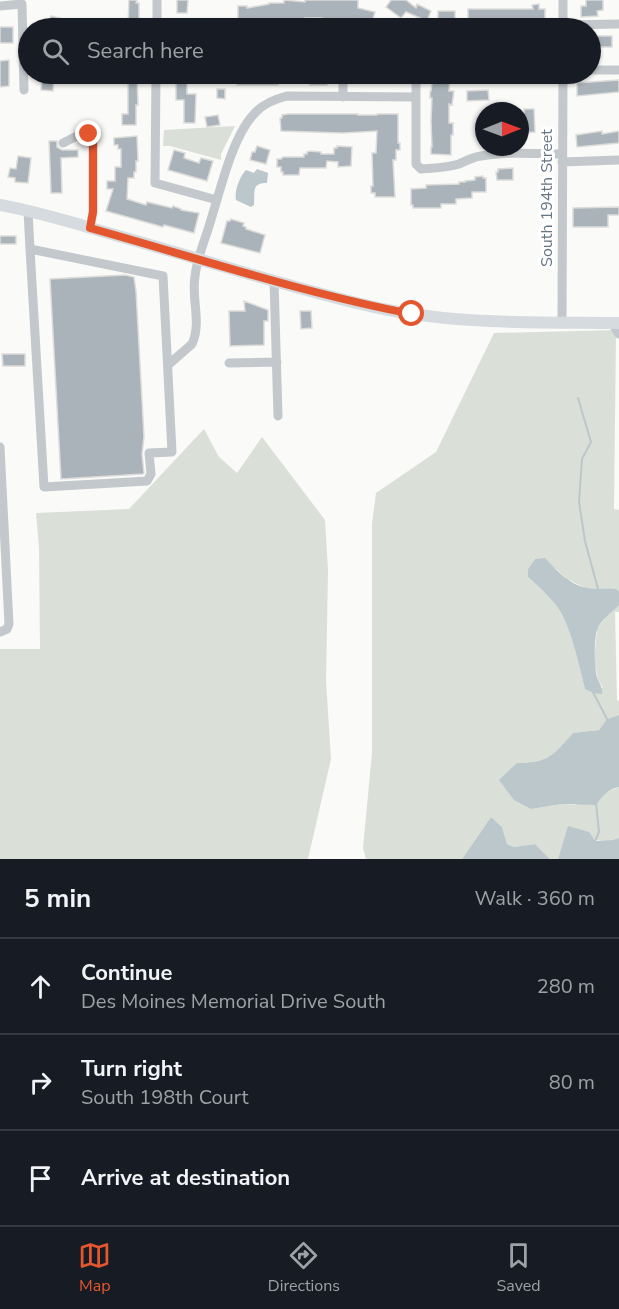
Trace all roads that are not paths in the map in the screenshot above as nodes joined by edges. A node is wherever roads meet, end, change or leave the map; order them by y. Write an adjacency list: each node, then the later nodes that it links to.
1 (157, 0): 5 (street)
2 (563, 0): 6 (street)
3 (0, 6): 4 (street)
4 (22, 18)
5 (157, 18)
6 (563, 18)
7 (619, 24): 8 (street)
8 (601, 25)
9 (601, 70): 10 (street)
10 (619, 70)
11 (24, 84): 16 (street)
12 (156, 84): 22 (street)
13 (343, 84): 18 (street)
14 (416, 84): 17 (street)
15 (563, 84): 20 (street, South 194th Street)
16 (24, 90)
17 (416, 97): 18 (street); 20 (street)
18 (343, 98): 22 (street)
19 (63, 144): 25 (street)
20 (562, 158): 21 (street); 29 (street, South 194th Street)
21 (619, 160)
22 (218, 200): 27 (street)
23 (0, 205): 24 (main road)
24 (28, 211): 25 (main road); 26 (street)
25 (90, 228): 27 (main road)
26 (30, 249): 34 (street); 34 (street)
27 (199, 259): 28 (main road); 34 (street)
28 (274, 281): 29 (main road); 32 (street)
29 (562, 322): 30 (main road)
30 (615, 323): 31 (street)
31 (619, 334)
32 (277, 362): 33 (street); 35 (street)
33 (229, 363)
34 (168, 364)
35 (278, 416)
36 (0, 447): 37 (street)
37 (0, 632)

